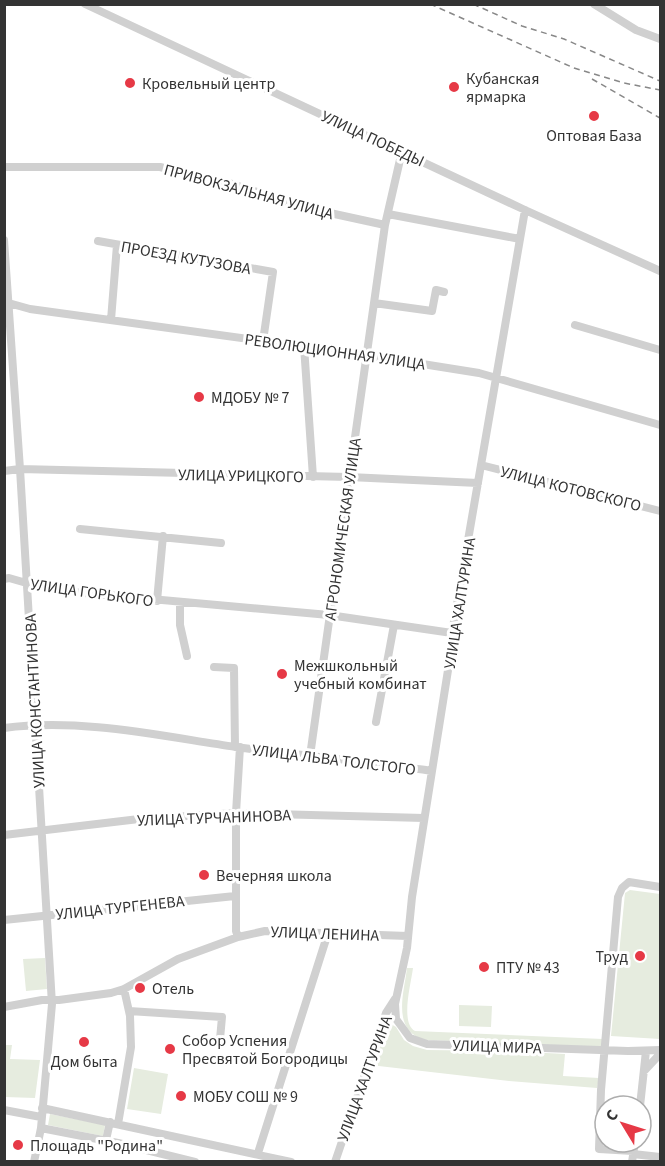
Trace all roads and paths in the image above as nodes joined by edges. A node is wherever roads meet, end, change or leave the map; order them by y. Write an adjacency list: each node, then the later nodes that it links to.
1 (85, 4): 4 (street, УЛИЦА ПОБЕДЫ)
2 (594, 4): 3 (street)
3 (660, 39)
4 (402, 151): 6 (street, УЛИЦА ПОБЕДЫ); 7 (street, АГРОНОМИЧЕСКАЯ УЛИЦА)
5 (4, 167): 8 (street, ПРИВОКЗАЛЬНАЯ УЛИЦА)
6 (525, 210): 9 (street, УЛИЦА ХАЛТУРИНА); 13 (street, УЛИЦА ПОБЕДЫ)
7 (388, 214): 8 (street, АГРОНОМИЧЕСКАЯ УЛИЦА); 9 (street)
8 (385, 225): 16 (street, АГРОНОМИЧЕСКАЯ УЛИЦА)
9 (520, 239): 23 (street, УЛИЦА ХАЛТУРИНА)
10 (4, 240): 15 (street, УЛИЦА КОНСТАНТИНОВА)
11 (98, 241): 12 (street, ПРОЕЗД КУТУЗОВА)
12 (117, 245): 17 (street); 19 (street, ПРОЕЗД КУТУЗОВА)
13 (660, 270)
14 (444, 292): 16 (street)
15 (7, 303): 17 (street, РЕВОЛЮЦИОННАЯ УЛИЦА); 26 (street, УЛИЦА КОНСТАНТИНОВА)
16 (374, 303): 22 (street, АГРОНОМИЧЕСКАЯ УЛИЦА)
17 (111, 320): 19 (street, РЕВОЛЮЦИОННАЯ УЛИЦА)
18 (575, 325): 21 (street)
19 (263, 341): 20 (street, РЕВОЛЮЦИОННАЯ УЛИЦА)
20 (304, 346): 22 (street, РЕВОЛЮЦИОННАЯ УЛИЦА); 28 (street)
21 (660, 350)
22 (366, 355): 23 (street, РЕВОЛЮЦИОННАЯ УЛИЦА); 29 (street, АГРОНОМИЧЕСКАЯ УЛИЦА)
23 (495, 379): 24 (street, РЕВОЛЮЦИОННАЯ УЛИЦА); 25 (street, УЛИЦА ХАЛТУРИНА)
24 (660, 425)
25 (481, 465): 30 (street, УЛИЦА ХАЛТУРИНА); 31 (street, УЛИЦА КОТОВСКОГО)
26 (20, 469): 27 (street, УЛИЦА УРИЦКОГО); 28 (street, УЛИЦА УРИЦКОГО); 36 (street, УЛИЦА КОНСТАНТИНОВА)
27 (4, 471)
28 (313, 477): 29 (street, УЛИЦА УРИЦКОГО)
29 (349, 477): 30 (street, УЛИЦА УРИЦКОГО); 39 (street, АГРОНОМИЧЕСКАЯ УЛИЦА)
30 (478, 483): 41 (street, УЛИЦА ХАЛТУРИНА)
31 (660, 511)
32 (80, 529): 33 (street)
33 (164, 536): 34 (street); 37 (street)
34 (221, 543)
35 (4, 579): 36 (street, УЛИЦА ГОРЬКОГО)
36 (27, 584): 37 (street, УЛИЦА ГОРЬКОГО); 45 (street, УЛИЦА КОНСТАНТИНОВА)
37 (157, 601): 38 (street, УЛИЦА ГОРЬКОГО)
38 (180, 602): 39 (street, УЛИЦА ГОРЬКОГО); 42 (street)
39 (329, 615): 40 (street, УЛИЦА ГОРЬКОГО); 48 (street, АГРОНОМИЧЕСКАЯ УЛИЦА)
40 (394, 625): 41 (street, УЛИЦА ГОРЬКОГО); 44 (street)
41 (452, 633): 49 (street, УЛИЦА ХАЛТУРИНА)
42 (186, 656)
43 (214, 667): 47 (street, УЛИЦА ЛЬВА ТОЛСТОГО)
44 (376, 722)
45 (34, 724): 46 (street, УЛИЦА ЛЬВА ТОЛСТОГО); 47 (street, УЛИЦА ЛЬВА ТОЛСТОГО); 52 (street, УЛИЦА КОНСТАНТИНОВА)
46 (4, 728)
47 (238, 747): 48 (street, УЛИЦА ЛЬВА ТОЛСТОГО); 50 (street)
48 (310, 756): 49 (street, УЛИЦА ЛЬВА ТОЛСТОГО)
49 (432, 771): 51 (street, УЛИЦА ХАЛТУРИНА)
50 (236, 813): 51 (street, УЛИЦА ТУРЧАНИНОВА); 52 (street, УЛИЦА ТУРЧАНИНОВА); 55 (street)
51 (424, 818): 59 (street, УЛИЦА ХАЛТУРИНА)
52 (42, 832): 53 (street, УЛИЦА ТУРЧАНИНОВА); 56 (street, УЛИЦА КОНСТАНТИНОВА)
53 (4, 835)
54 (660, 887): 68 (street)
55 (235, 896): 56 (street, УЛИЦА ТУРГЕНЕВА); 60 (street)
56 (46, 915): 57 (street, УЛИЦА ТУРГЕНЕВА); 63 (street, УЛИЦА КОНСТАНТИНОВА)
57 (4, 920)
58 (328, 933): 59 (street, УЛИЦА ЛЕНИНА); 60 (street, УЛИЦА ЛЕНИНА); 81 (street)
59 (408, 934): 60 (street); 62 (street, УЛИЦА ХАЛТУРИНА)
60 (237, 935): 61 (street, УЛИЦА ЛЕНИНА); 63 (street)
61 (124, 989): 63 (street, УЛИЦА ЛЕНИНА); 65 (street)
62 (396, 996): 66 (street, УЛИЦА ХАЛТУРИНА); 88 (street, УЛИЦА ХАЛТУРИНА)
63 (51, 998): 64 (street, УЛИЦА ЛЕНИНА); 75 (street, УЛИЦА КОНСТАНТИНОВА)
64 (4, 1007)
65 (129, 1011): 67 (street); 78 (street)
66 (399, 1024): 68 (street, УЛИЦА МИРА)
67 (220, 1039)
68 (604, 1049): 69 (street, УЛИЦА МИРА); 73 (street)
69 (628, 1051): 70 (street, УЛИЦА МИРА); 72 (street)
70 (646, 1051): 71 (street, УЛИЦА МИРА); 72 (street)
71 (660, 1052): 72 (street)
72 (645, 1071): 74 (street)
73 (602, 1094)
74 (642, 1094)
75 (42, 1108): 77 (street, УЛИЦА КОНСТАНТИНОВА); 78 (street)
76 (4, 1110): 77 (street)
77 (41, 1118): 79 (street, УЛИЦА КОНСТАНТИНОВА)
78 (114, 1123): 80 (street); 81 (street)
79 (41, 1128): 80 (street); 85 (street, УЛИЦА КОНСТАНТИНОВА)
80 (106, 1140): 84 (street)
81 (258, 1153): 87 (street)
82 (644, 1154): 83 (street)
83 (660, 1157)
84 (176, 1159): 86 (street)
85 (34, 1161)
86 (195, 1161)
87 (291, 1161)
88 (334, 1161)

